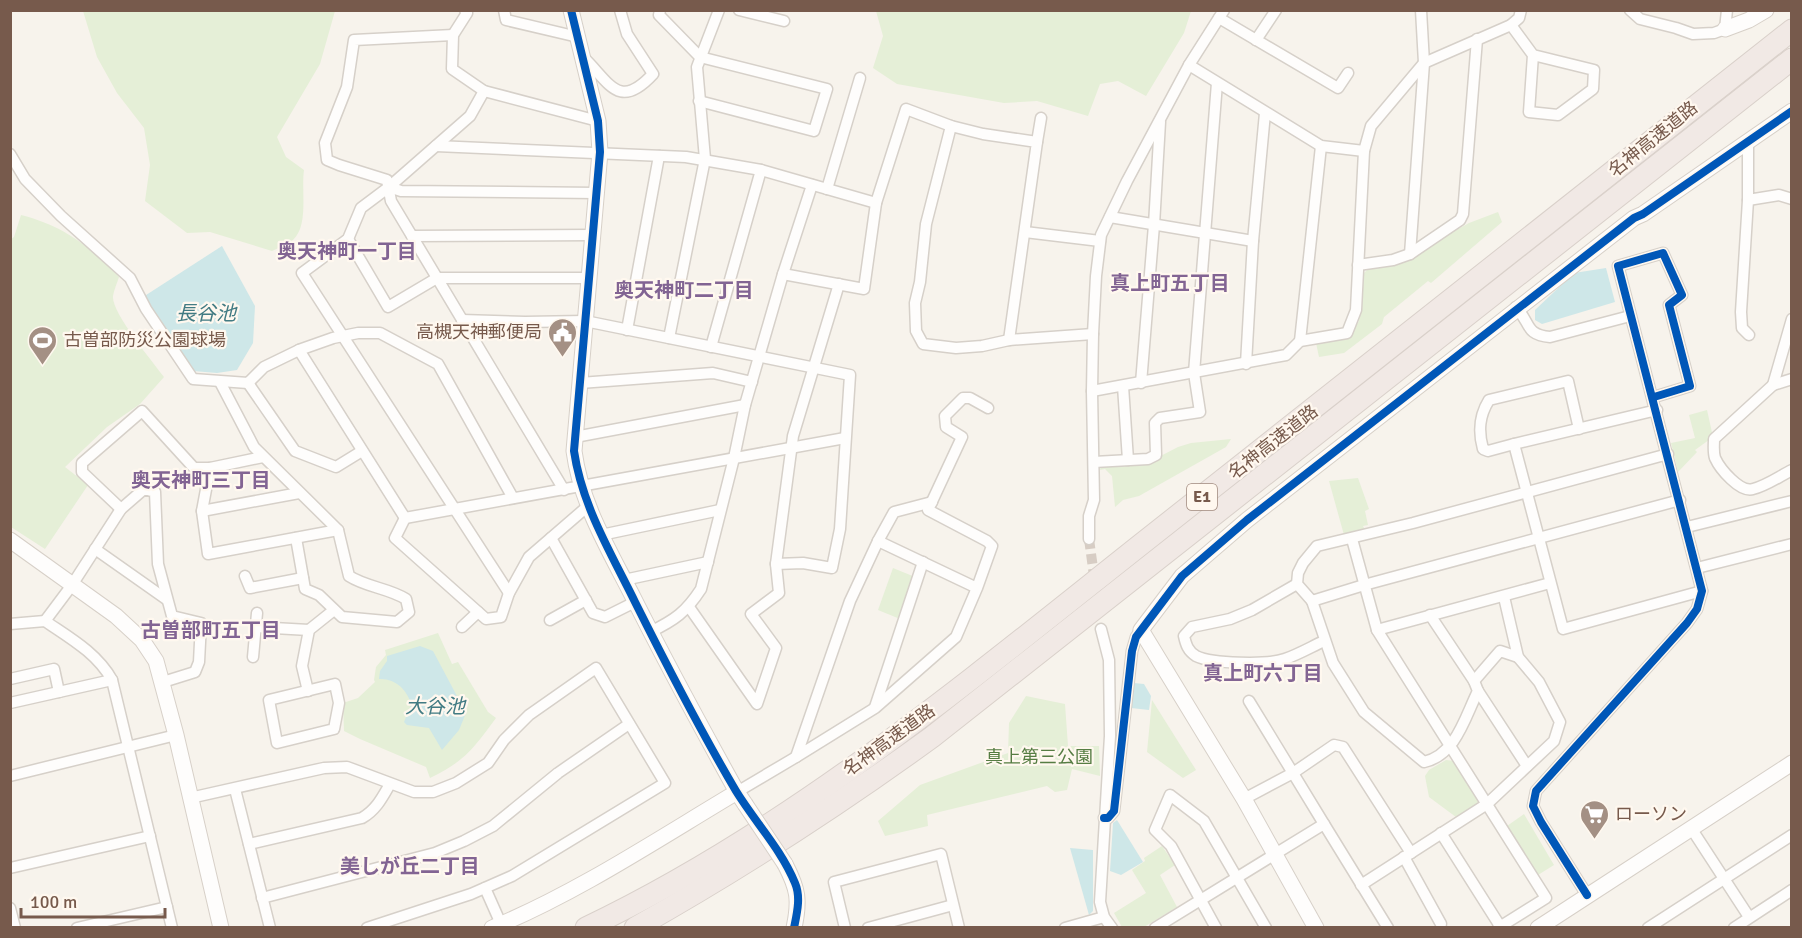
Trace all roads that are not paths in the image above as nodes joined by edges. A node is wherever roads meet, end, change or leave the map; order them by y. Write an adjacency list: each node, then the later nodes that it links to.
1 (465, 10): 21 (street)
2 (504, 10): 22 (street)
3 (571, 10): 22 (street)
4 (620, 10): 26 (street)
5 (660, 10): 27 (street)
6 (719, 10): 27 (street)
7 (739, 10): 16 (street)
8 (1276, 10): 24 (street)
9 (1420, 10): 29 (street)
10 (1521, 10): 18 (street)
11 (1630, 10): 17 (street)
12 (1728, 10): 19 (street)
13 (1766, 10): 19 (street)
14 (1658, 11): 17 (street)
15 (1222, 14): 24 (street); 30 (street)
16 (784, 21)
17 (1652, 21): 19 (street)
18 (1511, 25): 23 (street); 25 (street)
19 (1725, 29)
20 (1791, 30): 217 (highway, 名神高速道路 / E1)
21 (453, 35): 34 (street); 53 (street)
22 (578, 37): 26 (street)
23 (1477, 39): 29 (street); 68 (street)
24 (1256, 40): 31 (street)
25 (1533, 55): 25 (street)
26 (582, 56): 40 (street)
27 (700, 57): 35 (street); 35 (street)
28 (1791, 59): 227 (highway, 名神高速道路 / E1)
29 (1424, 63): 46 (street); 68 (street)
30 (1189, 65): 33 (street); 39 (street)
31 (1348, 73)
32 (860, 78): 54 (street)
33 (1217, 82): 37 (street); 62 (street)
34 (484, 91): 40 (street); 44 (street)
35 (699, 101): 50 (street)
36 (1791, 111): 43 (street)
37 (1265, 113): 45 (street); 67 (street)
38 (1041, 118): 42 (street)
39 (1160, 119): 59 (street); 60 (street)
40 (598, 121): 47 (street)
41 (951, 126): 42 (street); 58 (street); 84 (street)
42 (1037, 142): 61 (street)
43 (1748, 142): 57 (street); 74 (street)
44 (436, 146): 47 (street); 53 (street)
45 (1321, 146): 46 (street); 85 (street)
46 (1364, 151): 69 (street)
47 (600, 152): 49 (street); 55 (street)
48 (10, 154): 93 (street)
49 (659, 156): 50 (street); 79 (street)
50 (705, 159): 51 (street); 83 (street)
51 (761, 170): 52 (street); 86 (street)
52 (812, 185): 54 (street); 70 (street)
53 (389, 187): 55 (street); 64 (street); 65 (street)
54 (827, 189): 58 (street)
55 (597, 193): 63 (street)
56 (1791, 199): 57 (street)
57 (1748, 200): 81 (street)
58 (876, 203): 73 (street)
59 (1110, 217): 60 (street); 66 (street)
60 (1154, 225): 62 (street); 97 (street)
61 (1025, 232): 66 (street); 84 (street)
62 (1203, 233): 67 (street); 91 (street)
63 (593, 235): 64 (street); 72 (street)
64 (412, 237): 71 (street)
65 (348, 239): 71 (street); 82 (street)
66 (1100, 241): 80 (street)
67 (1253, 241): 89 (street)
68 (1410, 254): 69 (street)
69 (1358, 265): 85 (street)
70 (783, 274): 73 (street); 88 (street)
71 (437, 278): 72 (street); 76 (street)
72 (589, 278): 78 (street)
73 (838, 284): 90 (street)
74 (1516, 308): 75 (street); 175 (street)
75 (1630, 316): 101 (street); 101 (street)
76 (462, 320): 78 (street); 119 (street)
77 (1791, 320): 98 (street)
78 (585, 321): 79 (street); 96 (street)
79 (627, 330): 83 (street)
80 (1093, 334): 84 (street); 100 (street)
81 (1749, 334)
82 (342, 336): 87 (street); 122 (street); 128 (street)
83 (669, 338): 86 (street)
84 (1009, 340)
85 (1300, 341): 89 (street)
86 (711, 347): 88 (street)
87 (299, 350): 95 (street); 110 (street)
88 (759, 357): 90 (street); 94 (street)
89 (1245, 364): 91 (street)
90 (813, 367): 107 (street); 109 (street)
91 (1194, 373): 97 (street); 114 (street)
92 (1791, 379): 98 (street)
93 (220, 382): 95 (street); 112 (street)
94 (752, 382): 96 (street); 102 (street)
95 (248, 383): 110 (street)
96 (580, 383): 106 (street)
97 (1141, 383): 99 (street)
98 (1773, 385): 117 (street)
99 (1123, 386): 100 (street); 114 (street)
100 (1092, 391): 115 (street)
101 (1653, 397): 104 (street)
102 (745, 405): 106 (street); 113 (street)
103 (988, 408): 125 (street)
104 (1657, 410): 105 (street); 111 (street)
105 (1579, 429): 108 (street); 108 (street)
106 (575, 437): 118 (street)
107 (845, 438): 109 (street); 146 (street)
108 (1514, 444): 120 (street)
109 (792, 448): 113 (street); 146 (street)
110 (362, 451): 131 (street)
111 (1668, 454): 120 (street); 123 (street)
112 (263, 457): 116 (street); 121 (street)
113 (734, 458): 118 (street); 129 (street)
114 (1128, 460): 115 (street)
115 (1094, 462): 137 (street)
116 (210, 468): 127 (street); 130 (street)
117 (1791, 470)
118 (581, 487): 119 (street); 126 (street)
119 (564, 490): 122 (street)
120 (1526, 492): 138 (street); 139 (street)
121 (300, 493): 130 (street); 133 (street)
122 (513, 498): 128 (street)
123 (1680, 500): 132 (street); 139 (street)
124 (1791, 501): 132 (street)
125 (932, 502): 141 (street); 155 (street)
126 (588, 506): 134 (street); 136 (street)
127 (121, 509): 143 (street); 159 (street)
128 (454, 509): 131 (street); 157 (street)
129 (720, 510): 134 (street); 144 (street)
130 (202, 511): 135 (street)
131 (405, 519): 165 (street)
132 (1687, 527): 147 (street)
133 (338, 530): 135 (street); 164 (street)
134 (601, 535): 150 (street)
135 (296, 538): 149 (street)
136 (551, 538): 157 (street); 160 (street)
137 (1089, 539)
138 (1352, 539): 152 (street); 154 (street)
139 (1540, 539): 151 (street); 154 (street)
140 (10, 540): 153 (street)
141 (878, 542): 145 (street); 194 (street)
142 (1791, 544): 147 (street)
143 (95, 549): 153 (street); 159 (street)
144 (708, 562): 150 (street); 163 (street)
145 (923, 562): 155 (street); 189 (street)
146 (776, 564): 163 (street)
147 (1697, 568): 156 (street)
148 (245, 576): 149 (street)
149 (303, 578): 164 (street)
150 (624, 580): 162 (street)
151 (1550, 583): 156 (street); 158 (street)
152 (1297, 584): 161 (street); 178 (street)
153 (72, 585): 169 (street); 183 (street)
154 (1364, 585): 161 (street); 176 (street)
155 (977, 588): 189 (street)
156 (1702, 591): 221 (street)
157 (509, 593): 165 (street)
158 (1504, 597): 167 (street); 180 (street)
159 (166, 599): 183 (street)
160 (586, 600): 162 (street); 168 (street)
161 (1312, 601): 178 (street)
162 (635, 602): 177 (street)
163 (689, 607): 177 (street)
164 (334, 610): 174 (street)
165 (478, 612): 172 (street)
166 (257, 613): 171 (street)
167 (1430, 615): 176 (street); 184 (street)
168 (550, 620)
169 (45, 621): 170 (street); 182 (street)
170 (10, 624)
171 (256, 627): 174 (street); 179 (street)
172 (462, 627)
173 (1101, 629): 205 (street)
174 (309, 630): 185 (street)
175 (1141, 630): 203 (street); 205 (street)
176 (1377, 630): 193 (street)
177 (650, 632): 202 (street)
178 (1324, 641): 193 (street)
179 (253, 657)
180 (1518, 657): 184 (street); 196 (street)
181 (10, 679): 186 (street)
182 (112, 680): 186 (street); 192 (street)
183 (163, 682): 191 (street)
184 (1476, 686): 193 (street); 196 (street)
185 (308, 691): 185 (street)
186 (59, 692): 188 (street)
187 (1250, 701): 197 (street)
188 (10, 703)
189 (875, 708): 194 (street)
190 (629, 724): 199 (street); 219 (street); 222 (street)
191 (176, 735): 192 (street); 201 (street)
192 (128, 747): 198 (street); 210 (street)
193 (1451, 747): 204 (street)
194 (796, 757): 202 (street)
195 (1791, 763): 207 (street)
196 (1527, 766): 204 (street)
197 (1293, 773): 203 (street); 206 (street); 213 (street)
198 (10, 776)
199 (390, 784): 200 (street); 211 (street)
200 (235, 789): 201 (street); 211 (street)
201 (190, 798): 237 (street)
202 (741, 798): 231 (street); 244 (street, bridge)
203 (1244, 799): 212 (street)
204 (1487, 804): 208 (street); 254 (street)
205 (1104, 818): 228 (street)
206 (1324, 824): 212 (street); 218 (street)
207 (1691, 828): 216 (street); 221 (street)
208 (1442, 833): 213 (street); 254 (street)
209 (1791, 835): 216 (street)
210 (150, 836): 214 (street); 225 (street)
211 (249, 844): 222 (street)
212 (1274, 853): 215 (street); 252 (street)
213 (1407, 855): 218 (street); 233 (street)
214 (10, 868)
215 (1237, 877): 223 (street); 223 (street); 251 (street)
216 (1724, 878): 229 (street); 255 (street)
217 (671, 883): 240 (highway); 241 (highway, 名神高速道路 / E1)
218 (1360, 885): 253 (street)
219 (485, 888): 231 (street); 239 (street)
220 (1791, 890): 229 (street)
221 (1587, 895): 230 (street)
222 (262, 898): 238 (street)
223 (1200, 899): 232 (street); 250 (street)
224 (953, 905): 245 (street); 246 (street); 247 (street)
225 (167, 907): 235 (street); 236 (street)
226 (10, 908): 234 (street)
227 (669, 909): 242 (highway, 名神高速道路 / E1); 243 (highway)
228 (1104, 917): 248 (street); 249 (street)
229 (1749, 917): 256 (street)
230 (1547, 925)
231 (496, 926)
232 (1161, 926)
233 (1440, 926)
234 (15, 927)
235 (77, 927)
236 (172, 927)
237 (221, 927)
238 (270, 927)
239 (367, 927)
240 (570, 927)
241 (586, 927)
242 (635, 927)
243 (640, 927)
244 (794, 927)
245 (846, 927)
246 (868, 927)
247 (959, 927)
248 (1065, 927)
249 (1112, 927)
250 (1216, 927)
251 (1266, 927)
252 (1316, 927)
253 (1388, 927)
254 (1499, 927)
255 (1648, 927)
256 (1734, 927)

